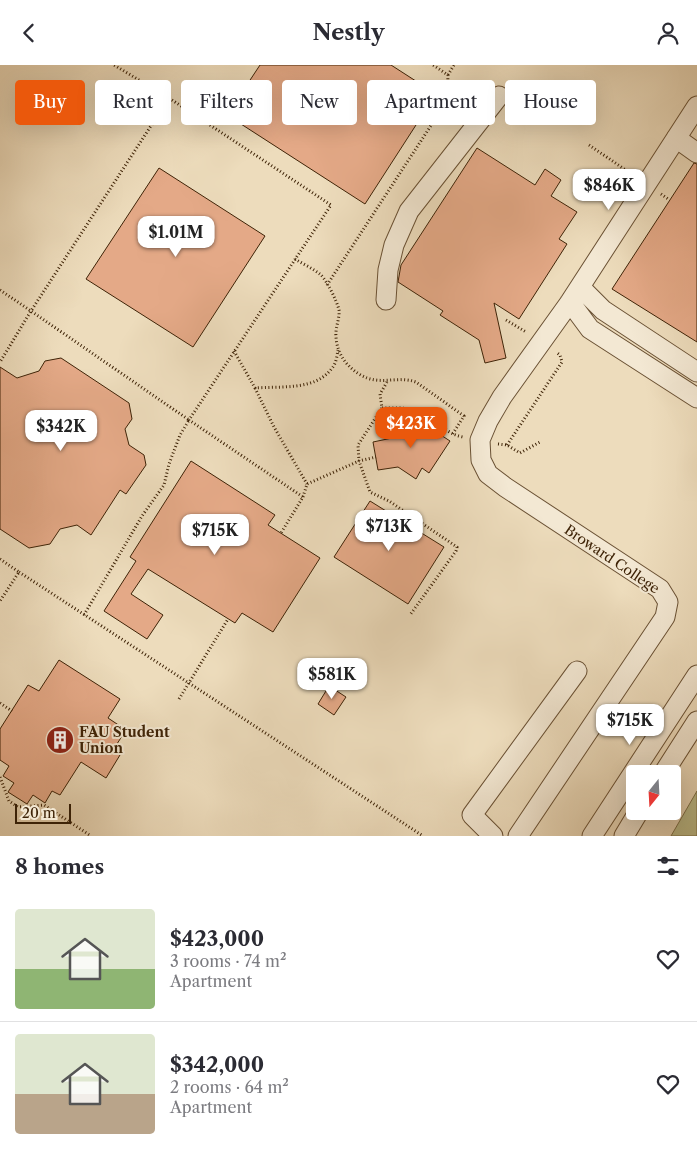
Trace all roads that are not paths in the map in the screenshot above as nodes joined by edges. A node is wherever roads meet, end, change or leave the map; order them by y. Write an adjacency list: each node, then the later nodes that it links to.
1 (500, 96): 6 (street)
2 (697, 106): 3 (street, Broward College)
3 (676, 138): 4 (street); 5 (street, Broward College)
4 (697, 153)
5 (575, 294): 7 (street); 8 (street); 15 (street, Broward College)
6 (386, 300)
7 (697, 372)
8 (697, 398)
9 (577, 671): 14 (street)
10 (697, 675): 16 (street)
11 (697, 721): 12 (street)
12 (669, 765)
13 (634, 820): 17 (street)
14 (493, 836)
15 (518, 836)
16 (592, 836)
17 (624, 836)

